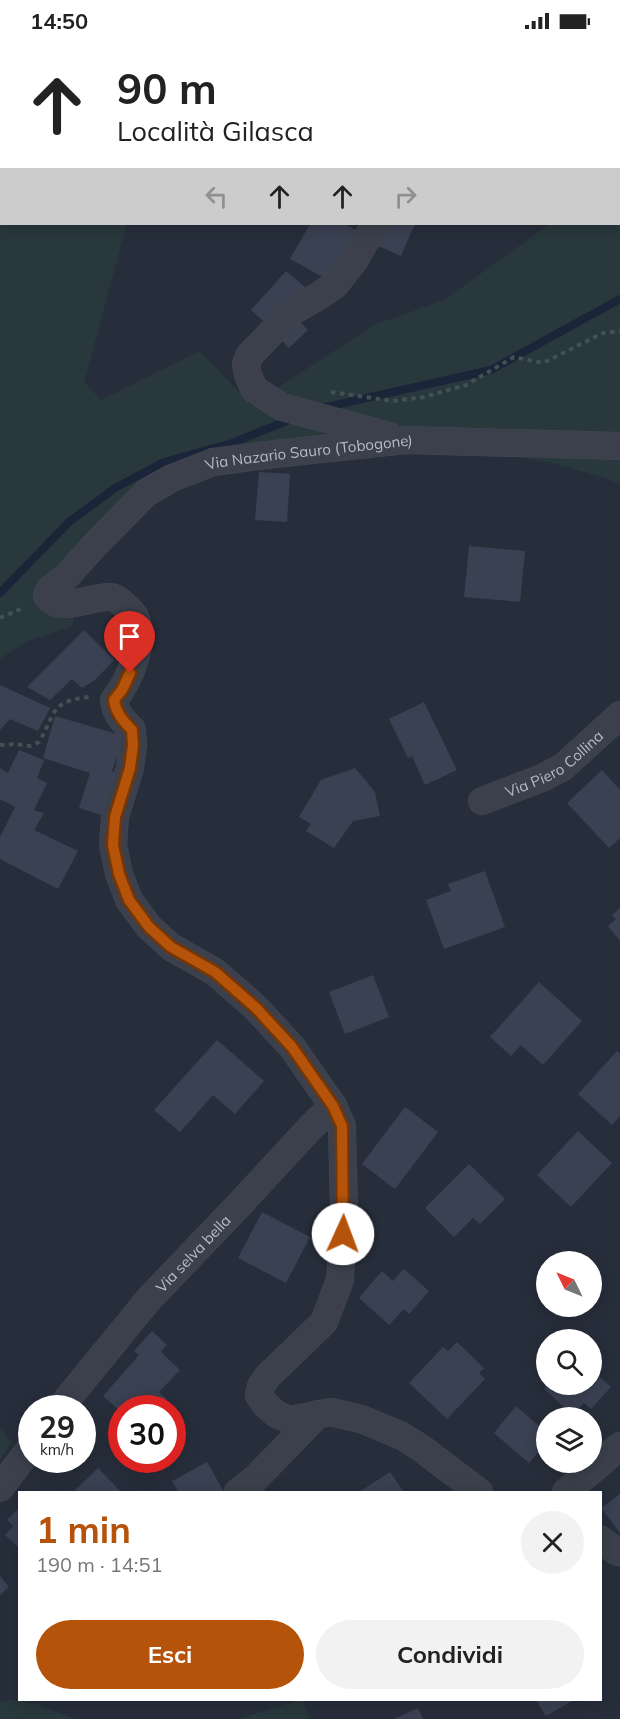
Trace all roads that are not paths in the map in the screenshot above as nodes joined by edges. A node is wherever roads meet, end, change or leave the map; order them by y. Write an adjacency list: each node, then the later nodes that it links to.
1 (374, 225): 2 (street)
2 (405, 440): 3 (street, Via Nazario Sauro (Tobogone)); 6 (street, Via Nazario Sauro (Tobogone))
3 (620, 446)
4 (620, 715): 5 (street, Via Piero Collina)
5 (482, 801)
6 (333, 1106): 7 (street, Via selva bella); 8 (street)
7 (71, 1395)
8 (318, 1414): 12 (street); 13 (street)
9 (620, 1446): 14 (street)
10 (18, 1464): 11 (street)
11 (0, 1488)
12 (239, 1491)
13 (478, 1491)
14 (567, 1491)

